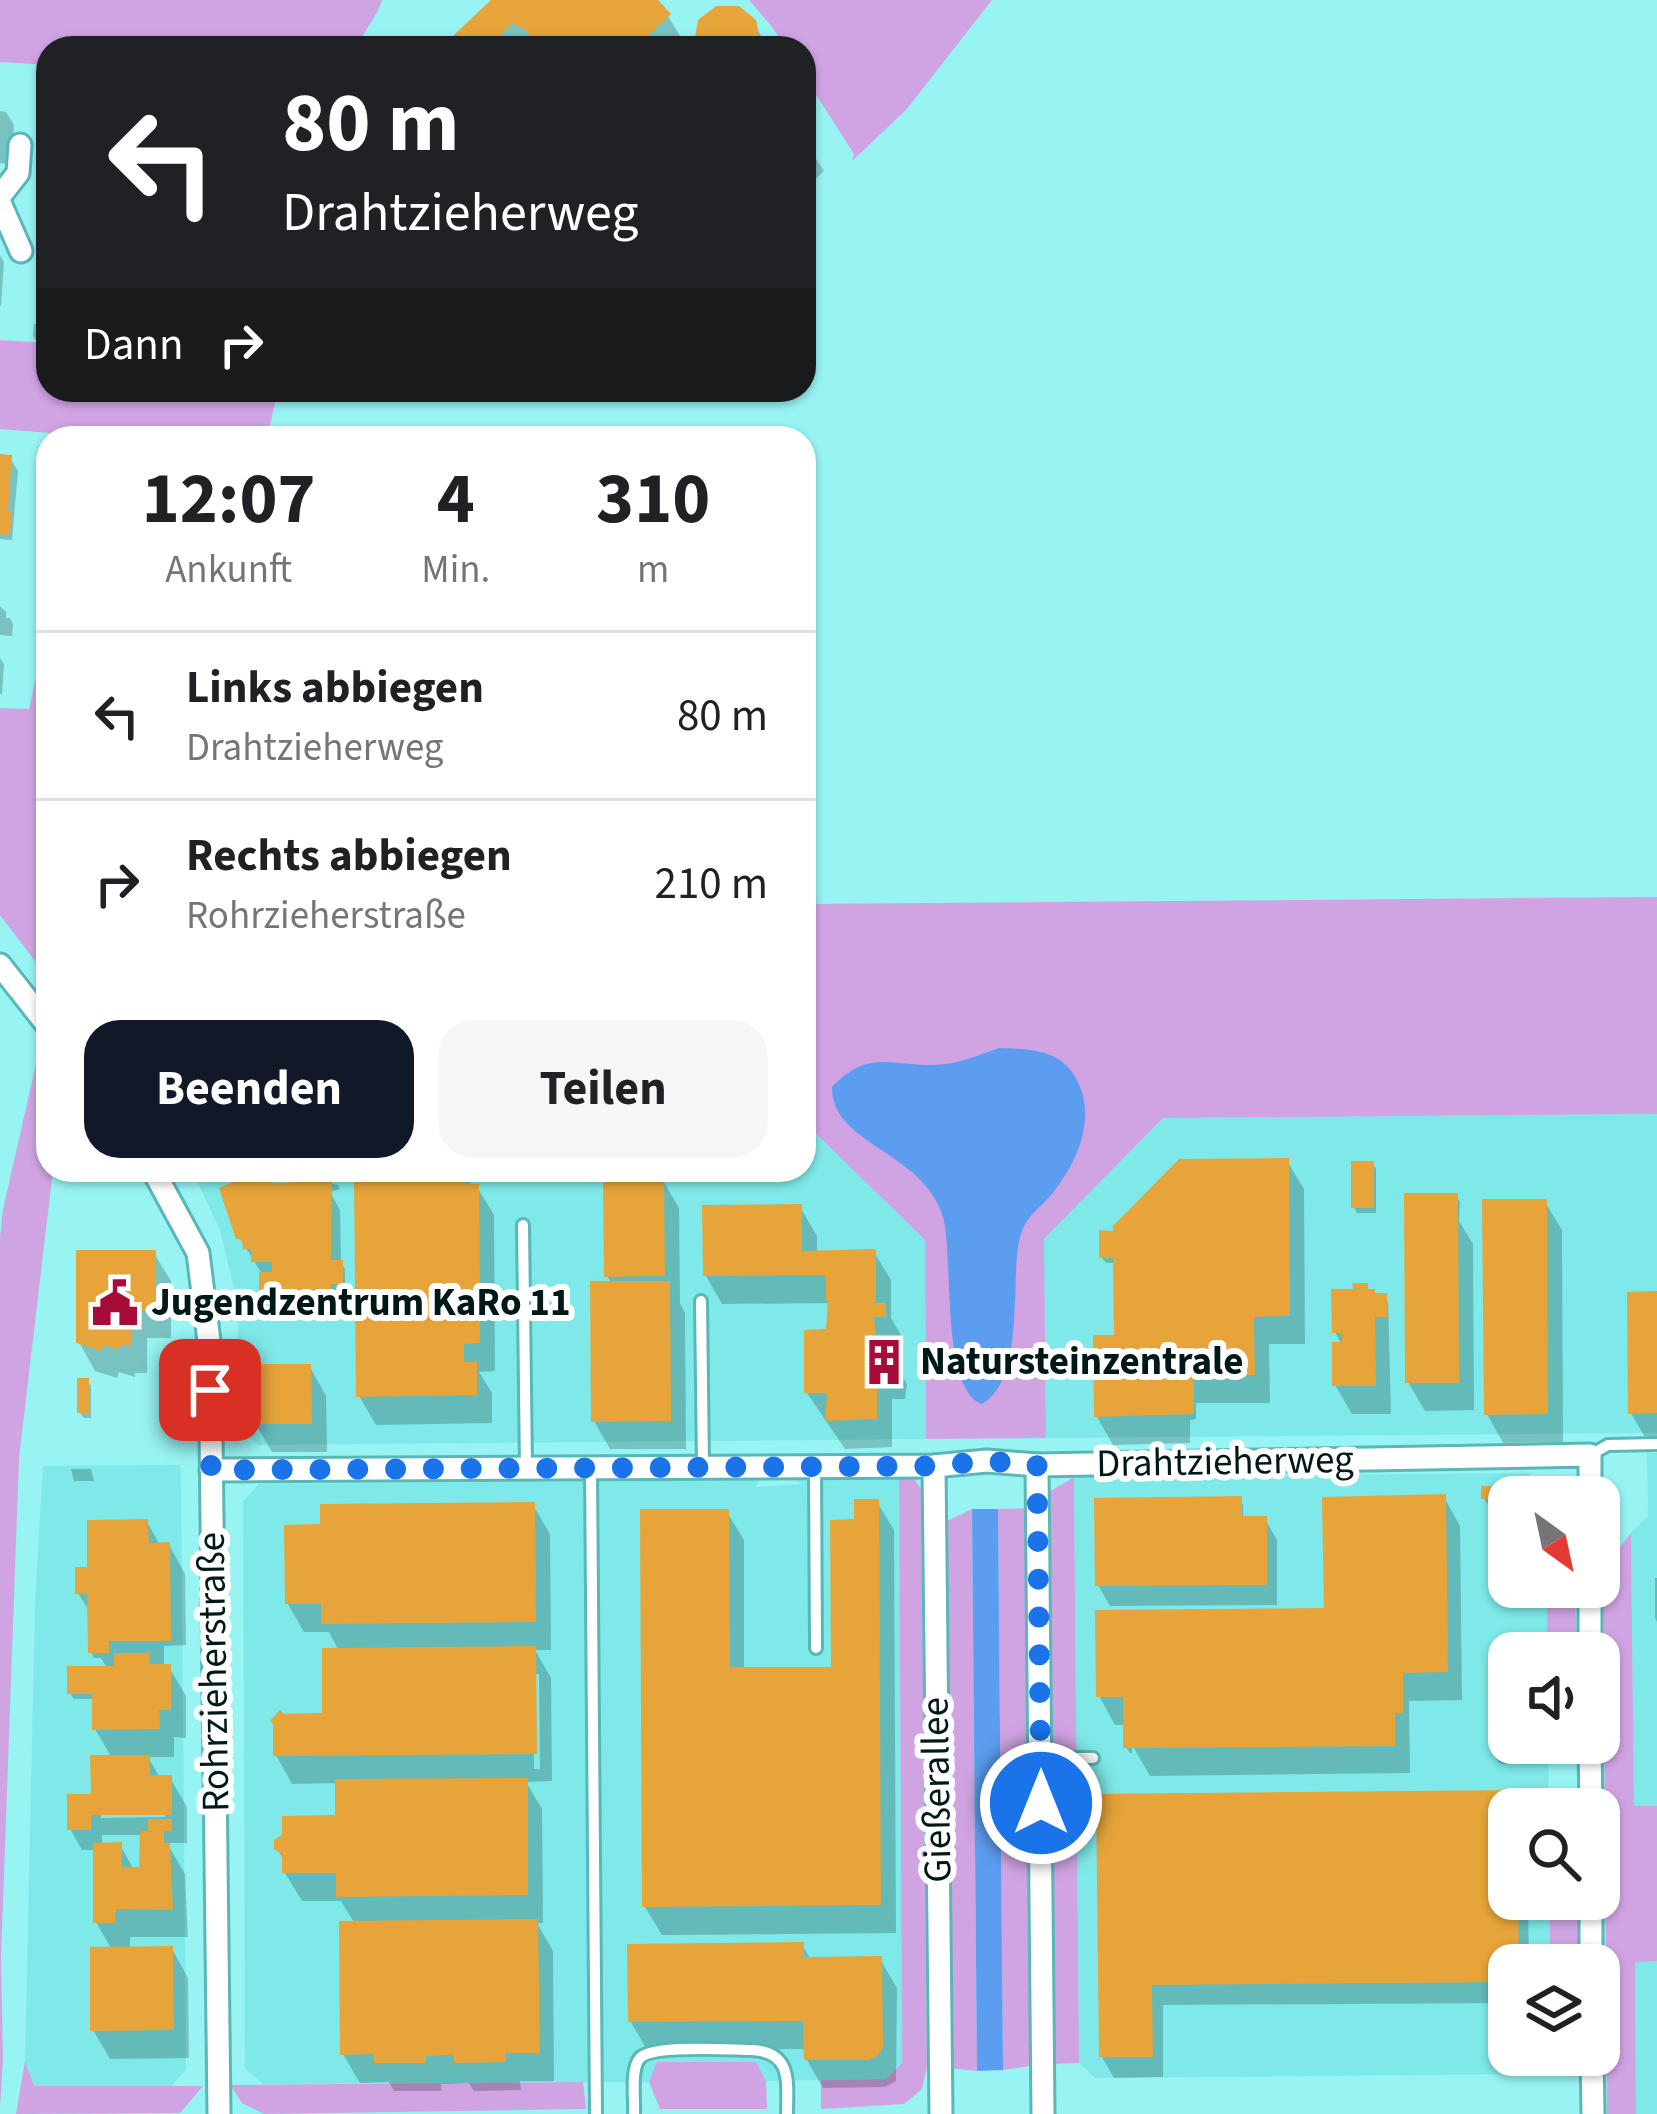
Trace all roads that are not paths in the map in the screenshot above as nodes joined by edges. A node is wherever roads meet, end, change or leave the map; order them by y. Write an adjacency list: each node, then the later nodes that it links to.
1 (20, 145): 2 (street)
2 (0, 200): 3 (street)
3 (21, 251)
4 (0, 965): 5 (street)
5 (36, 1011)
6 (160, 1182): 17 (street, Rohrzieherstraße)
7 (523, 1226): 16 (lane)
8 (701, 1301): 13 (lane)
9 (1657, 1444): 10 (lane)
10 (1590, 1455): 11 (street, Drahtzieherweg); 18 (street)
11 (1037, 1465): 12 (street, Drahtzieherweg); 20 (street)
12 (934, 1466): 14 (street, Drahtzieherweg); 27 (street, Gießerallee)
13 (703, 1467): 14 (street, Drahtzieherweg); 15 (street, Drahtzieherweg)
14 (815, 1467): 19 (lane)
15 (591, 1468): 16 (street, Drahtzieherweg); 24 (lane)
16 (526, 1469): 17 (street, Drahtzieherweg)
17 (211, 1470): 23 (street, Rohrzieherstraße)
18 (1590, 1476)
19 (816, 1648)
20 (1041, 1758): 21 (lane); 28 (street)
21 (1093, 1758)
22 (1592, 2076): 29 (street)
23 (219, 2114)
24 (596, 2114)
25 (634, 2114): 26 (lane)
26 (787, 2114)
27 (940, 2114)
28 (1043, 2114)
29 (1593, 2114)

